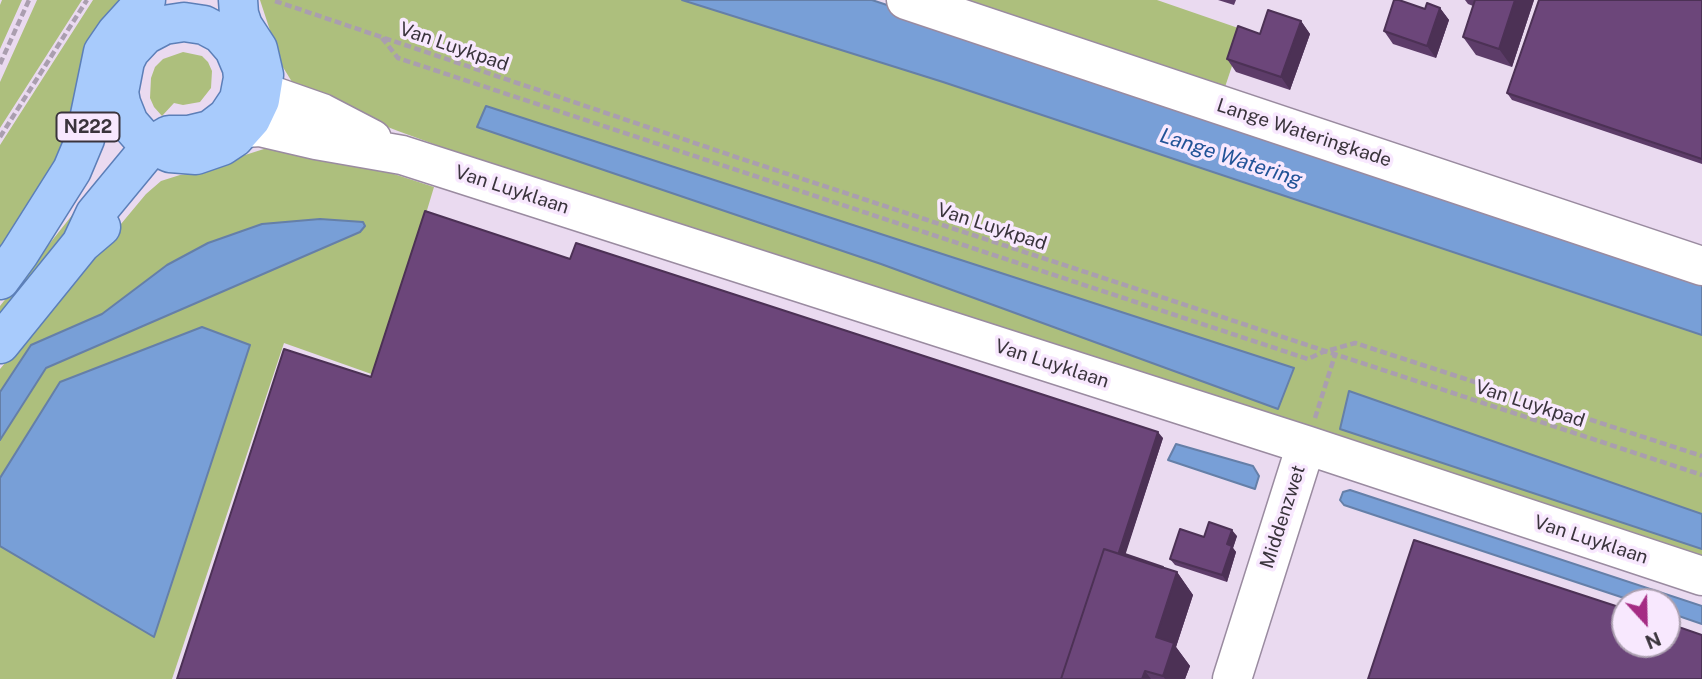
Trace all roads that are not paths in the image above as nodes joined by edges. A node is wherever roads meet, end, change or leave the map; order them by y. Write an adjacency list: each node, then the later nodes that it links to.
1 (906, 0): 9 (street, Lange Wateringkade)
2 (169, 8): 3 (main road); 5 (main road, N222); 10 (main road, N222)
3 (239, 12): 4 (main road)
4 (253, 85): 6 (main road); 7 (main road); 8 (street, Van Luyklaan)
5 (124, 113): 7 (main road, N222); 10 (main road, N222)
6 (244, 128): 7 (main road); 8 (street, Van Luyklaan)
7 (167, 150): 11 (main road, N222)
8 (401, 155): 12 (street, Van Luyklaan)
9 (1702, 265)
10 (10, 267)
11 (0, 344)
12 (1306, 445): 13 (street, Van Luyklaan); 14 (street, Middenzwet)
13 (1702, 576)
14 (1232, 679)

